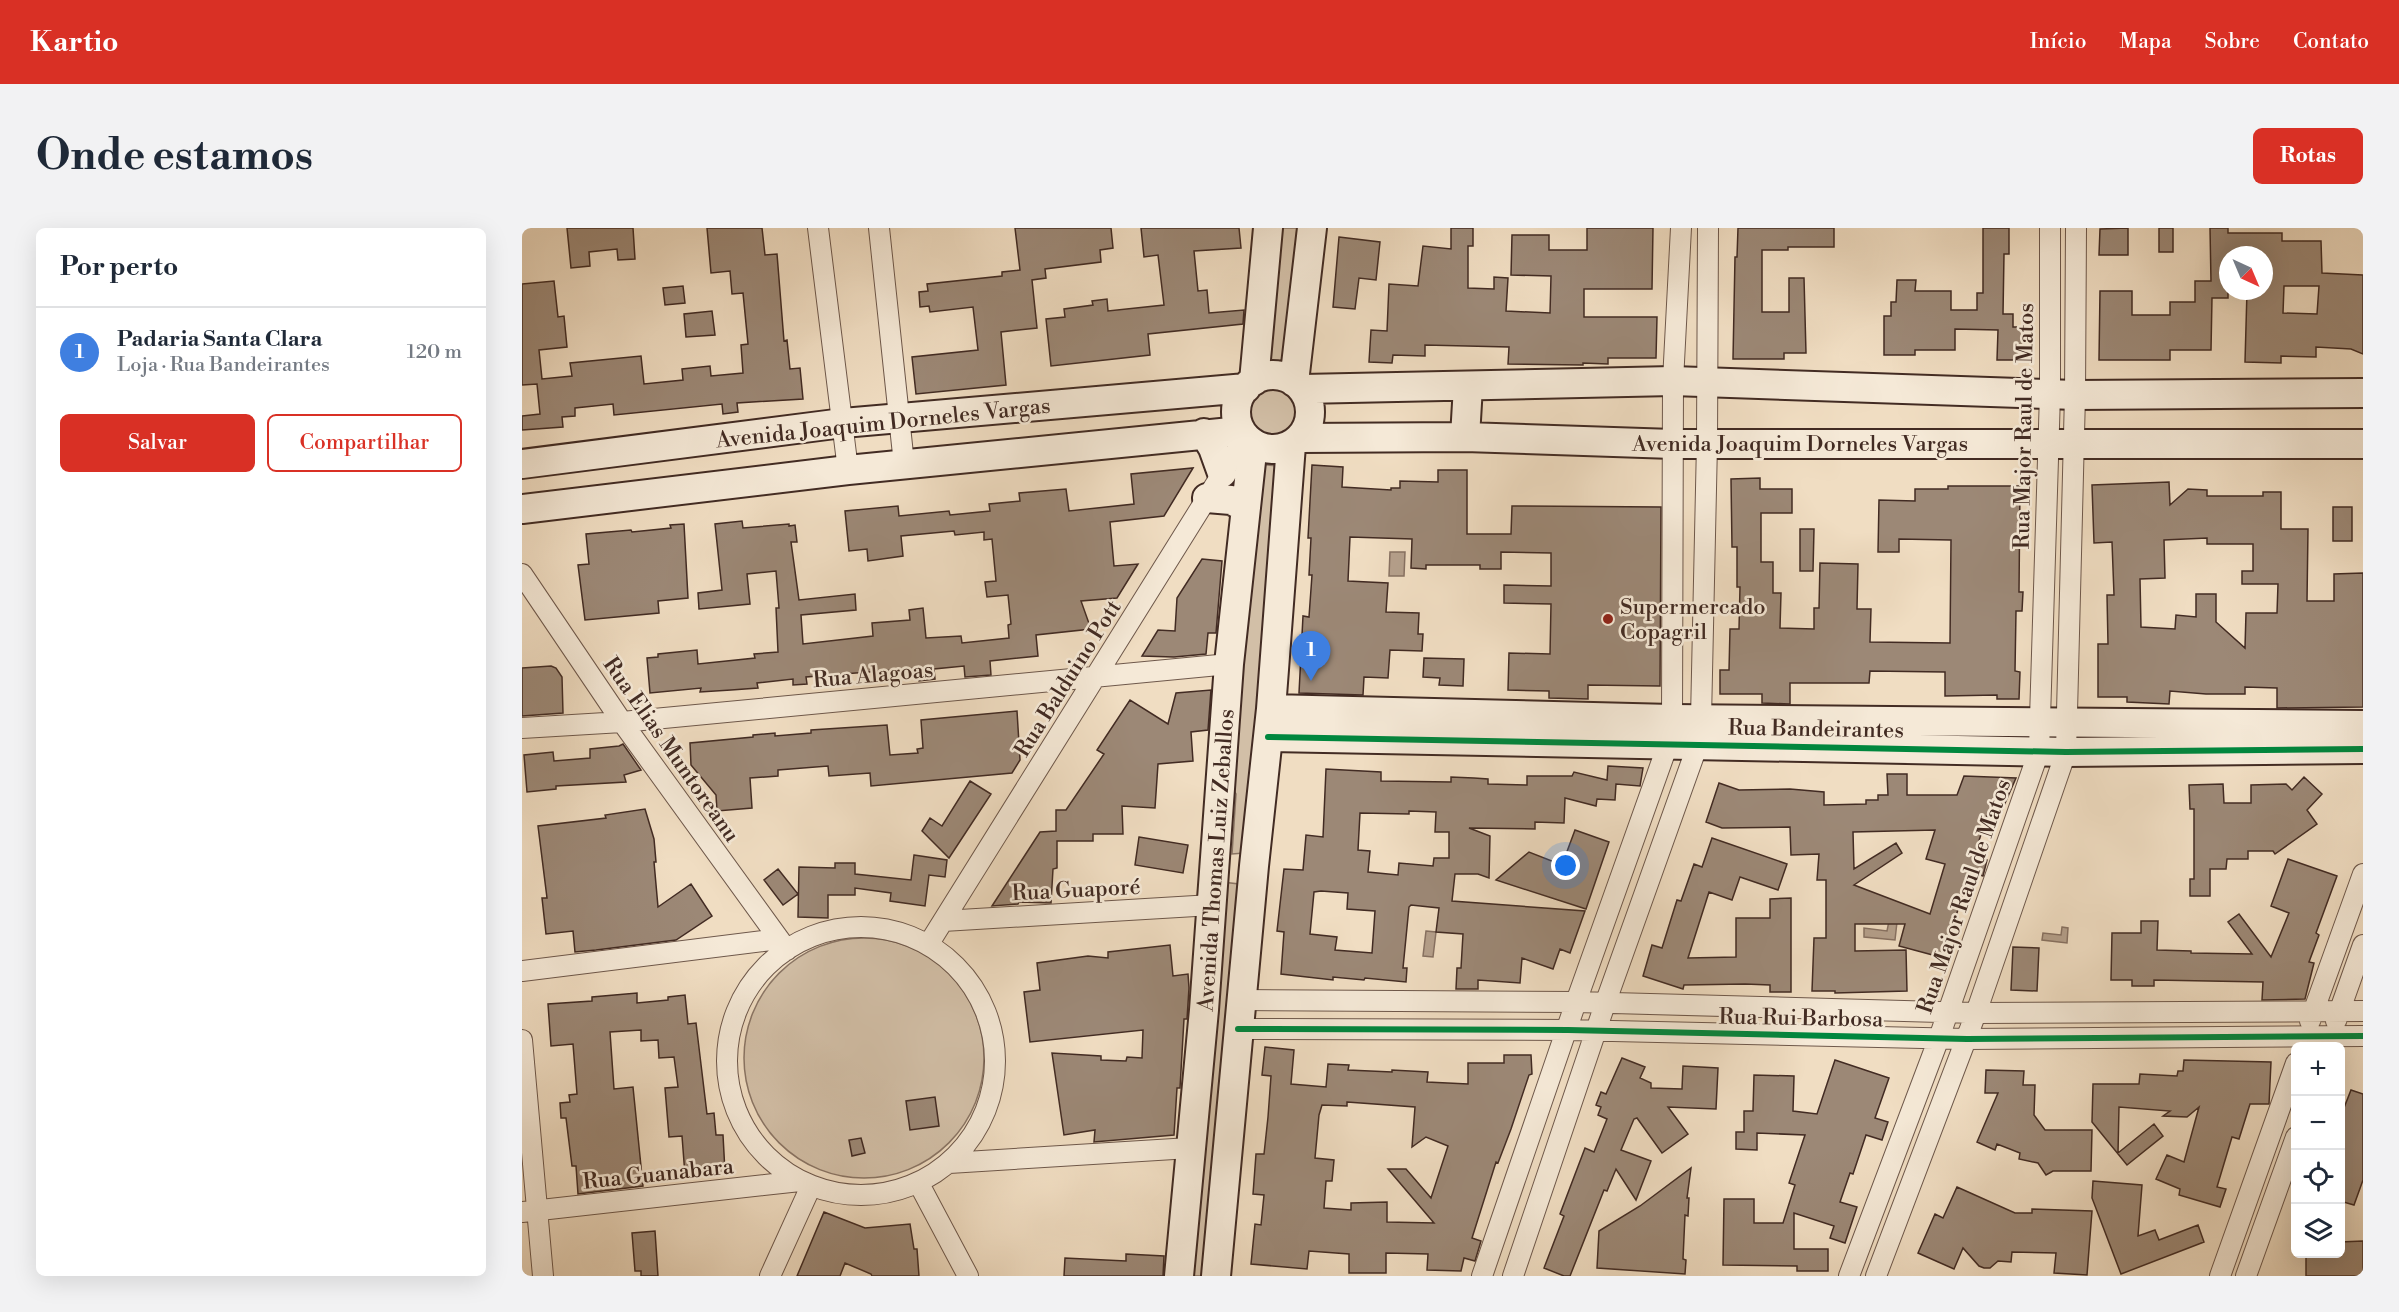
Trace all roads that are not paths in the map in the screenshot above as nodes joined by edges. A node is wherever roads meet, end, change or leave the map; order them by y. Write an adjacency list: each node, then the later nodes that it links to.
1 (818, 228): 17 (street)
2 (879, 228): 16 (street)
3 (1268, 228): 11 (street, Avenida Thomas Luiz Zeballos)
4 (1312, 228): 12 (street, Avenida Thomas Luiz Zeballos)
5 (1681, 228): 9 (street)
6 (1708, 228): 10 (street)
7 (2050, 228): 15 (street, Rua Major Raul de Matos)
8 (2076, 228): 15 (street, Rua Major Raul de Matos)
9 (1673, 381): 10 (street, Avenida Joaquim Dorneles Vargas); 13 (street, Avenida Joaquim Dorneles Vargas); 23 (street)
10 (1708, 382): 15 (street, Avenida Joaquim Dorneles Vargas); 22 (street)
11 (1250, 384): 12 (street, Avenida Joaquim Dorneles Vargas); 16 (street, Avenida Joaquim Dorneles Vargas); 19 (street, Avenida Thomas Luiz Zeballos)
12 (1298, 386): 13 (street, Avenida Joaquim Dorneles Vargas); 21 (street, Avenida Thomas Luiz Zeballos)
13 (1468, 386): 20 (street)
14 (2363, 393): 15 (street, Avenida Joaquim Dorneles Vargas)
15 (2062, 395): 24 (street, Rua Major Raul de Matos)
16 (900, 418): 17 (street, Avenida Joaquim Dorneles Vargas); 27 (street)
17 (843, 423): 26 (street, Avenida Joaquim Dorneles Vargas); 28 (street)
18 (1204, 433): 19 (street, Avenida Joaquim Dorneles Vargas); 27 (street, Avenida Joaquim Dorneles Vargas); 29 (street)
19 (1246, 437): 21 (street, Avenida Joaquim Dorneles Vargas); 29 (street, Rua Balduino Pott); 31 (street, Avenida Thomas Luiz Zeballos)
20 (1465, 437): 21 (street, Avenida Joaquim Dorneles Vargas); 23 (street, Avenida Joaquim Dorneles Vargas)
21 (1295, 442): 38 (street, Avenida Thomas Luiz Zeballos)
22 (1707, 443): 23 (street, Avenida Joaquim Dorneles Vargas); 24 (street, Avenida Joaquim Dorneles Vargas); 44 (street)
23 (1673, 444): 43 (street)
24 (2061, 444): 25 (street, Avenida Joaquim Dorneles Vargas); 34 (street, Rua Major Raul de Matos); 35 (street, Rua Major Raul de Matos)
25 (2363, 444)
26 (522, 464)
27 (904, 464): 28 (street, Avenida Joaquim Dorneles Vargas)
28 (848, 470): 32 (street, Avenida Joaquim Dorneles Vargas)
29 (1222, 473): 30 (street, Rua Balduino Pott)
30 (1207, 498): 31 (street); 37 (street, Rua Balduino Pott)
31 (1246, 508): 36 (street, Avenida Thomas Luiz Zeballos)
32 (522, 509)
33 (522, 573): 39 (street, Rua Elias Muntoreanu)
34 (2044, 588): 35 (street); 46 (street, Rua Major Raul de Matos)
35 (2070, 591): 46 (street, Rua Major Raul de Matos)
36 (1229, 664): 37 (street, Rua Alagoas); 49 (street, Avenida Thomas Luiz Zeballos)
37 (1096, 676): 39 (street, Rua Alagoas); 57 (street, Rua Balduino Pott)
38 (1271, 709): 40 (street, Rua Bandeirantes); 45 (street, Avenida Thomas Luiz Zeballos)
39 (622, 722): 42 (street, Rua Alagoas); 58 (street, Rua Elias Muntoreanu)
40 (1337, 725): 43 (street, Rua Bandeirantes); 45 (street, Rua Bandeirantes)
41 (2363, 725): 47 (street, Rua Bandeirantes)
42 (522, 728)
43 (1670, 731): 44 (street, Rua Bandeirantes); 50 (street)
44 (1700, 732): 46 (street, Rua Bandeirantes); 51 (street)
45 (1268, 737): 52 (street, Avenida Thomas Luiz Zeballos)
46 (2053, 737): 47 (street, Rua Bandeirantes); 54 (street, Rua Major Raul de Matos); 55 (street, Rua Major Raul de Matos)
47 (2294, 737): 48 (street, Rua Bandeirantes)
48 (2363, 750)
49 (1219, 817): 52 (street); 56 (street, Avenida Thomas Luiz Zeballos)
50 (1636, 835): 51 (street); 64 (street)
51 (1663, 843): 65 (street)
52 (1254, 866): 62 (street, Avenida Thomas Luiz Zeballos)
53 (2363, 876): 68 (street)
54 (1994, 879): 55 (street); 70 (street, Rua Major Raul de Matos)
55 (2020, 886): 72 (street, Rua Major Raul de Matos)
56 (1212, 905): 57 (street, Rua Guaporé); 86 (street, Avenida Thomas Luiz Zeballos)
57 (943, 921): 59 (street, Rua Balduino Pott)
58 (783, 944): 59 (street); 61 (street); 92 (street)
59 (928, 945): 89 (street)
60 (2363, 945): 67 (street)
61 (522, 971)
62 (1241, 1000): 63 (street, Rua Rui Barbosa); 73 (street, Avenida Thomas Luiz Zeballos)
63 (1408, 1001): 64 (street, Rua Rui Barbosa); 74 (street)
64 (1576, 1002): 65 (street, Rua Rui Barbosa); 75 (street)
65 (1605, 1004): 66 (street, Rua Rui Barbosa); 76 (street)
66 (1776, 1008): 70 (street, Rua Rui Barbosa); 77 (street)
67 (2339, 1010): 68 (street, Rua Rui Barbosa); 69 (street, Rua Rui Barbosa); 84 (street)
68 (2314, 1011): 71 (street, Rua Rui Barbosa); 83 (street)
69 (2363, 1011)
70 (1947, 1012): 72 (street, Rua Rui Barbosa); 80 (street, Rua Major Raul de Matos)
71 (2139, 1012): 72 (street, Rua Rui Barbosa); 79 (street)
72 (1976, 1013): 81 (street, Rua Major Raul de Matos)
73 (1238, 1029): 74 (street, Rua Rui Barbosa); 102 (street, Avenida Thomas Luiz Zeballos)
74 (1407, 1030): 75 (street, Rua Rui Barbosa)
75 (1568, 1030): 76 (street, Rua Rui Barbosa); 93 (street)
76 (1596, 1031): 77 (street, Rua Rui Barbosa); 95 (street)
77 (1771, 1035): 80 (street, Rua Rui Barbosa)
78 (2363, 1035): 84 (street, Rua Rui Barbosa)
79 (2139, 1037): 81 (street, Rua Rui Barbosa); 83 (street, Rua Rui Barbosa)
80 (1939, 1038): 81 (street, Rua Rui Barbosa); 94 (street, Rua Major Raul de Matos)
81 (1966, 1039): 96 (street, Rua Major Raul de Matos)
82 (522, 1040): 97 (street)
83 (2303, 1041): 84 (street, Rua Rui Barbosa)
84 (2330, 1041)
85 (2291, 1074): 88 (street)
86 (1190, 1148): 89 (street); 101 (street, Avenida Thomas Luiz Zeballos)
87 (2291, 1149): 90 (street)
88 (2261, 1160): 90 (street); 107 (street)
89 (949, 1162): 91 (street)
90 (2286, 1165): 108 (street)
91 (918, 1182): 92 (street); 100 (street)
92 (805, 1184): 97 (street, Rua Guanabara); 99 (street)
93 (1513, 1187): 95 (street); 103 (street)
94 (1881, 1193): 96 (street); 105 (street, Rua Major Raul de Matos)
95 (1540, 1195): 104 (street)
96 (1905, 1200): 106 (street, Rua Major Raul de Matos)
97 (530, 1211): 98 (street)
98 (543, 1276)
99 (770, 1276)
100 (968, 1276)
101 (1179, 1276)
102 (1216, 1276)
103 (1482, 1276)
104 (1513, 1276)
105 (1849, 1276)
106 (1876, 1276)
107 (2220, 1276)
108 (2246, 1276)

